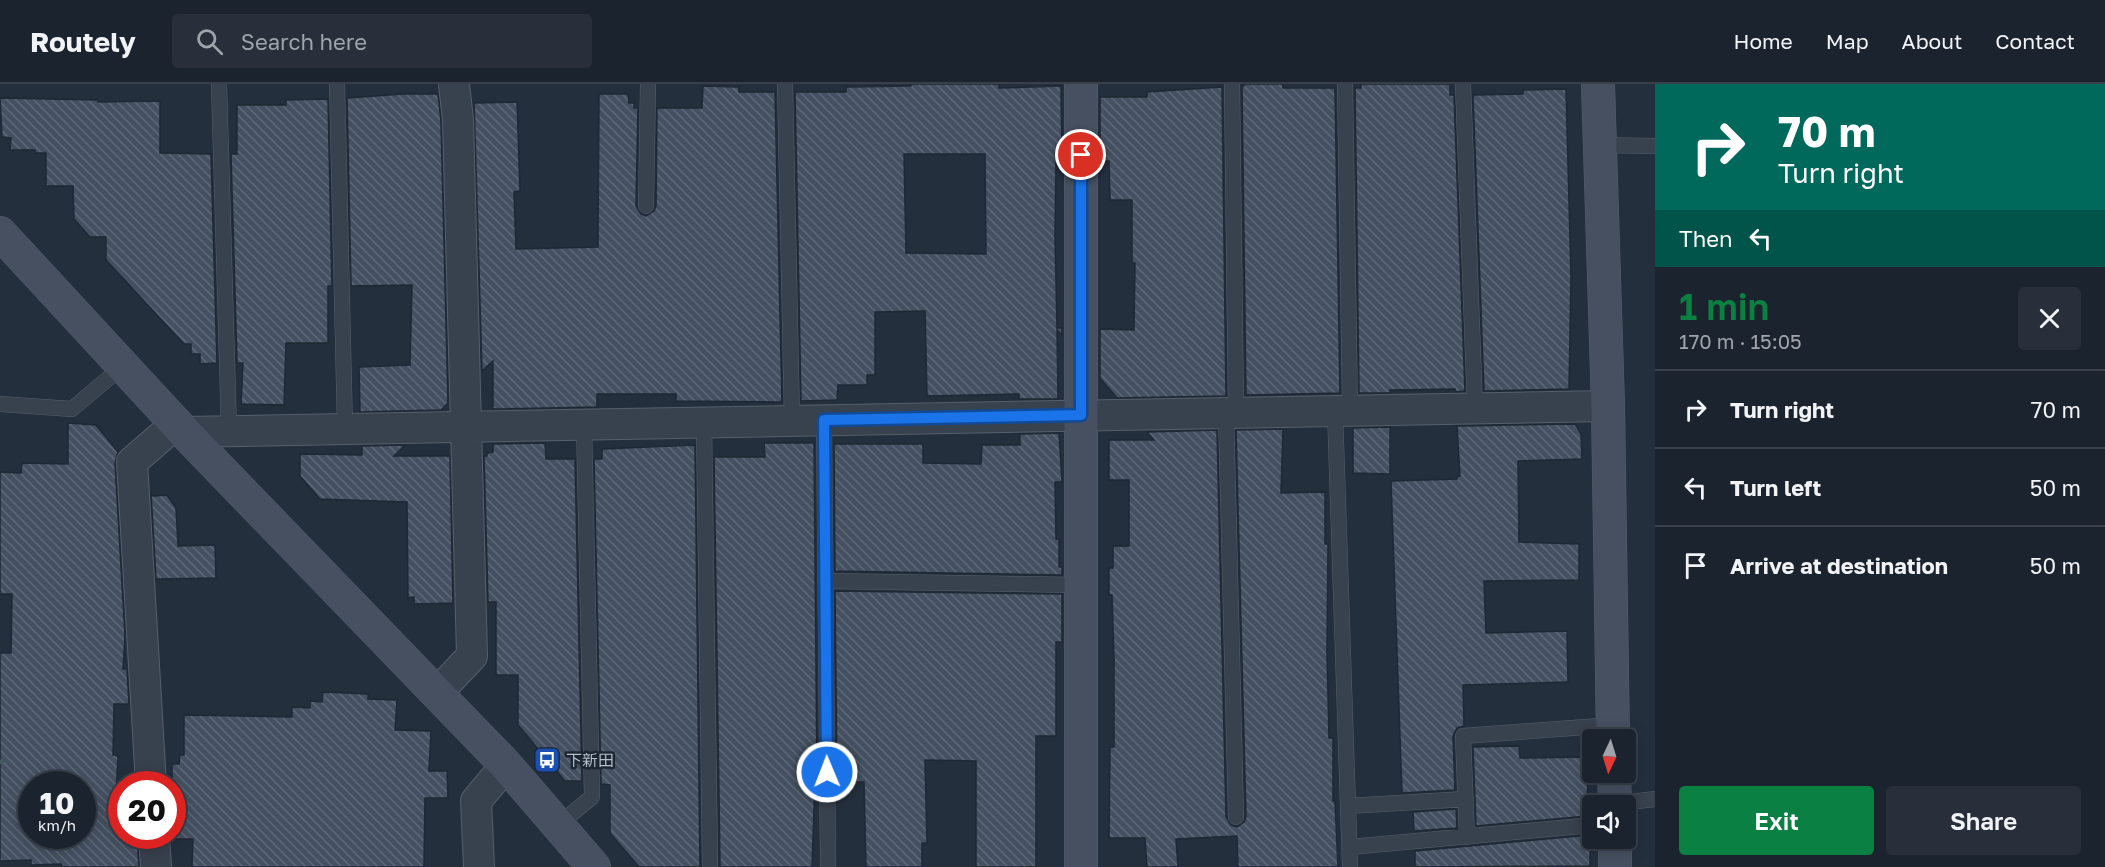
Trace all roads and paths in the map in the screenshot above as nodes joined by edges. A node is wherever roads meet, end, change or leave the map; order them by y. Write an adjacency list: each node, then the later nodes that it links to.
1 (219, 84): 29 (lane)
2 (337, 84): 28 (lane)
3 (454, 84): 27 (street)
4 (648, 84): 13 (lane)
5 (785, 84): 22 (lane)
6 (1081, 84): 21 (street)
7 (1232, 84): 20 (lane)
8 (1345, 84): 19 (lane)
9 (1463, 84): 18 (lane)
10 (1598, 84): 11 (street)
11 (1600, 145): 12 (lane); 17 (street)
12 (1655, 146)
13 (646, 206)
14 (0, 233): 15 (street)
15 (123, 366): 16 (lane); 26 (street)
16 (0, 404)
17 (1608, 406): 18 (street); 33 (street)
18 (1475, 408): 19 (street)
19 (1343, 411): 20 (street); 40 (lane)
20 (1231, 413): 21 (street); 42 (lane)
21 (1081, 415): 23 (street); 31 (street)
22 (792, 420): 23 (street); 24 (street)
23 (824, 420): 30 (lane)
24 (704, 422): 25 (street); 51 (lane)
25 (584, 424): 27 (street); 43 (lane)
26 (180, 427): 29 (street); 32 (street); 36 (street)
27 (466, 427): 28 (street); 32 (street)
28 (345, 429): 29 (street)
29 (229, 431)
30 (825, 581): 31 (lane); 52 (lane)
31 (1081, 585): 53 (street)
32 (437, 693): 35 (street)
33 (1613, 729)
34 (1582, 733): 37 (lane)
35 (506, 765): 43 (street); 49 (street)
36 (150, 771)
37 (1466, 799): 40 (lane); 44 (lane)
38 (1655, 799): 39 (lane)
39 (1636, 800)
40 (1348, 806): 45 (lane)
41 (1582, 809): 44 (lane)
42 (1236, 817)
43 (558, 825): 50 (street)
44 (1467, 837): 45 (lane)
45 (1350, 847): 54 (lane)
46 (155, 849): 48 (street)
47 (1615, 849): 55 (street)
48 (156, 867)
49 (479, 867)
50 (594, 867)
51 (710, 867)
52 (828, 867)
53 (1081, 867)
54 (1350, 867)
55 (1615, 867)

